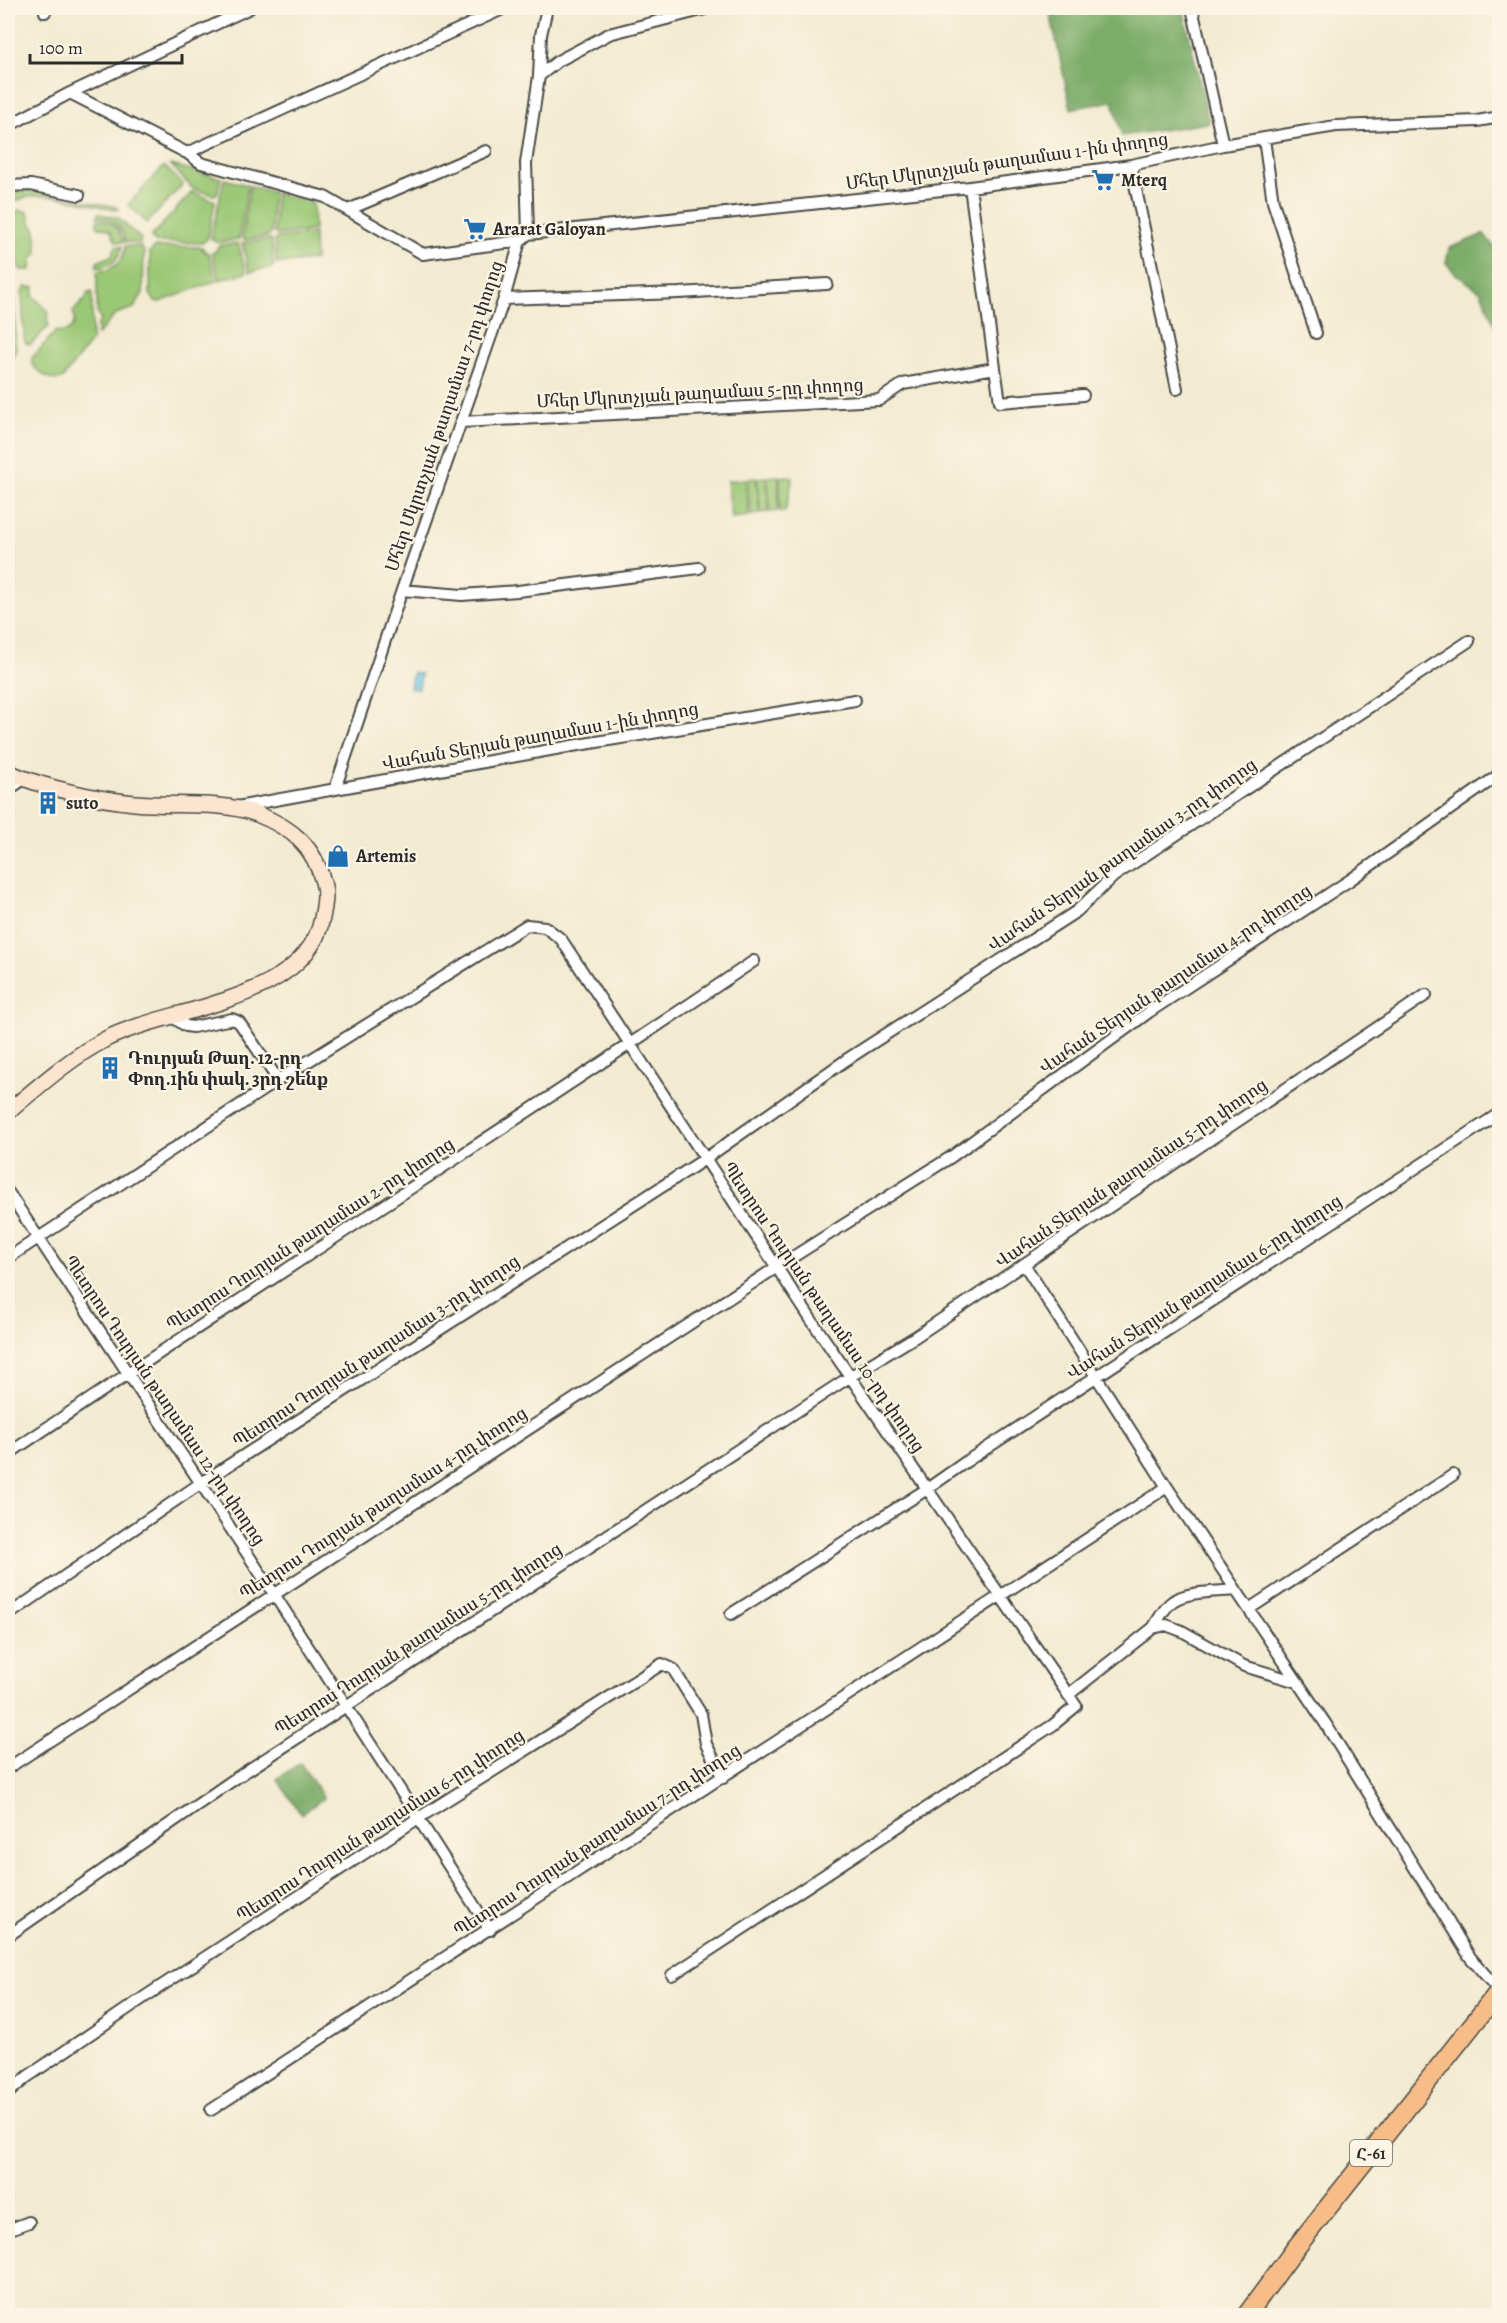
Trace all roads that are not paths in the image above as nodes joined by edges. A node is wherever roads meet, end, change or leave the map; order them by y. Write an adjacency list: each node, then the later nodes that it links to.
1 (250, 8): 7 (street)
2 (506, 8): 13 (street)
3 (547, 8): 6 (street, Մհեր Մկրտչյան թաղամաս 7-րդ փողոց)
4 (709, 8): 6 (street)
5 (1192, 8): 11 (street)
6 (539, 76): 19 (street, Մհեր Մկրտչյան թաղամաս 7-րդ փողոց)
7 (70, 93): 9 (street); 13 (street, Մհեր Մկրտչյան թաղամաս 1-ին փողոց)
8 (1500, 117): 10 (street, Մհեր Մկրտչյան թաղամաս 1-ին փողոց)
9 (8, 126)
10 (1264, 139): 11 (street, Մհեր Մկրտչյան թաղամաս 1-ին փողոց); 22 (street)
11 (1223, 145): 14 (street, Մհեր Մկրտչյան թաղամաս 1-ին փողոց)
12 (486, 151): 18 (street)
13 (187, 153): 18 (street, Մհեր Մկրտչյան թաղամաս 1-ին փողոց)
14 (1131, 165): 16 (street, Մհեր Մկրտչյան թաղամաս 1-ին փողոց); 24 (street)
15 (8, 186): 17 (street)
16 (970, 187): 19 (street, Մհեր Մկրտչյան թաղամաս 1-ին փողոց); 23 (street)
17 (79, 195)
18 (348, 210): 19 (street, Մհեր Մկրտչյան թաղամաս 1-ին փողոց)
19 (524, 238): 21 (street, Մհեր Մկրտչյան թաղամաս 7-րդ փողոց)
20 (827, 284): 21 (street)
21 (504, 299): 26 (street, Մհեր Մկրտչյան թաղամաս 7-րդ փողոց)
22 (1316, 333)
23 (995, 368): 25 (street); 26 (street, Մհեր Մկրտչյան թաղամաս 5-րդ փողոց)
24 (1177, 389)
25 (1083, 395)
26 (462, 422): 28 (street, Մհեր Մկրտչյան թաղամաս 7-րդ փողոց)
27 (699, 568): 28 (street, Մհեր Մկրտչյան թաղամաս 7-րդ փողոց)
28 (402, 590): 34 (street)
29 (1470, 641): 44 (street, Վահան Տերյան թաղամաս 3-րդ փողոց)
30 (855, 700): 34 (street, Վահան Տերյան թաղամաս 1-ին փողոց)
31 (8, 772): 33 (main road)
32 (1500, 774): 49 (street, Վահան Տերյան թաղամաս 4-րդ փողոց)
33 (24, 779): 35 (street); 36 (main road)
34 (335, 789): 36 (street, Վահան Տերյան թաղամաս 1-ին փողոց)
35 (8, 790)
36 (231, 808): 39 (main road)
37 (754, 961): 40 (street, Պետրոս Դուրյան թաղամաս 2-րդ փողոց)
38 (1426, 995): 48 (street, Վահան Տերյան թաղամաս 5-րդ փողոց)
39 (171, 1016): 41 (street); 42 (main road)
40 (631, 1044): 41 (street, Պետրոս Դուրյան թաղամաս 10-րդ փողոց); 44 (street, Պետրոս Դուրյան թաղամաս 10-րդ փողոց); 50 (street, Պետրոս Դուրյան թաղամաս 2-րդ փողոց)
41 (278, 1080): 46 (street)
42 (8, 1112)
43 (1500, 1113): 52 (street, Վահան Տերյան թաղամաս 6-րդ փողոց)
44 (705, 1159): 49 (street, Պետրոս Դուրյան թաղամաս 10-րդ փողոց); 55 (street, Պետրոս Դուրյան թաղամաս 3-րդ փողոց)
45 (8, 1192): 46 (street, Պետրոս Դուրյան թաղամաս 12-րդ փողոց)
46 (37, 1239): 47 (street); 50 (street, Պետրոս Դուրյան թաղամաս 12-րդ փողոց)
47 (8, 1258)
48 (1024, 1264): 51 (street, Վահան Տերյան թաղամաս 5-րդ փողոց); 52 (street)
49 (777, 1267): 51 (street, Պետրոս Դուրյան թաղամաս 10-րդ փողոց); 59 (street, Պետրոս Դուրյան թաղամաս 4-րդ փողոց)
50 (128, 1373): 53 (street, Պետրոս Դուրյան թաղամաս 2-րդ փողոց); 55 (street, Պետրոս Դուրյան թաղամաս 12-րդ փողոց)
51 (851, 1376): 57 (street, Պետրոս Դուրյան թաղամաս 10-րդ փողոց); 67 (street, Պետրոս Դուրյան թաղամաս 5-րդ փողոց)
52 (1097, 1376): 56 (street); 57 (street, Վահան Տերյան թաղամաս 6-րդ փողոց)
53 (8, 1454)
54 (1453, 1475): 61 (street)
55 (201, 1483): 59 (street, Պետրոս Դուրյան թաղամաս 12-րդ փողոց); 63 (street, Պետրոս Դուրյան թաղամաս 3-րդ փողոց)
56 (1167, 1487): 58 (street); 60 (street, Պետրոս Դուրյան թաղամաս 7-րդ փողոց)
57 (927, 1489): 60 (street, Պետրոս Դուրյան թաղամաս 10-րդ փողոց); 62 (street)
58 (1236, 1590): 61 (street); 64 (street)
59 (274, 1594): 67 (street, Պետրոս Դուրյան թաղամաս 12-րդ փողոց); 68 (street, Պետրոս Դուրյան թաղամաս 4-րդ փողոց)
60 (1001, 1597): 66 (street, Պետրոս Դուրյան թաղամաս 10-րդ փողոց); 69 (street, Պետրոս Դուրյան թաղամաս 7-րդ փողոց)
61 (1249, 1609): 65 (street)
62 (731, 1614)
63 (8, 1615)
64 (1153, 1628): 65 (street); 66 (street)
65 (1298, 1682): 74 (street)
66 (1068, 1695): 73 (street, Պետրոս Դուրյան թաղամաս 10-րդ փողոց)
67 (345, 1707): 70 (street, Պետրոս Դուրյան թաղամաս 12-րդ փողոց); 72 (street, Պետրոս Դուրյան թաղամաս 5-րդ փողոց)
68 (8, 1768)
69 (723, 1778): 70 (street, Պետրոս Դուրյան թաղամաս 6-րդ փողոց); 71 (street, Պետրոս Դուրյան թաղամաս 7-րդ փողոց)
70 (417, 1819): 71 (street, Պետրոս Դուրյան թաղամաս 12-րդ փողոց); 75 (street, Պետրոս Դուրյան թաղամաս 6-րդ փողոց)
71 (490, 1930): 76 (street, Պետրոս Դուրյան թաղամաս 7-րդ փողոց)
72 (8, 1936)
73 (672, 1975)
74 (1499, 1991): 79 (main road, Հ-61)
75 (8, 2093)
76 (211, 2110)
77 (29, 2222): 78 (street)
78 (8, 2227)
79 (1246, 2316)

